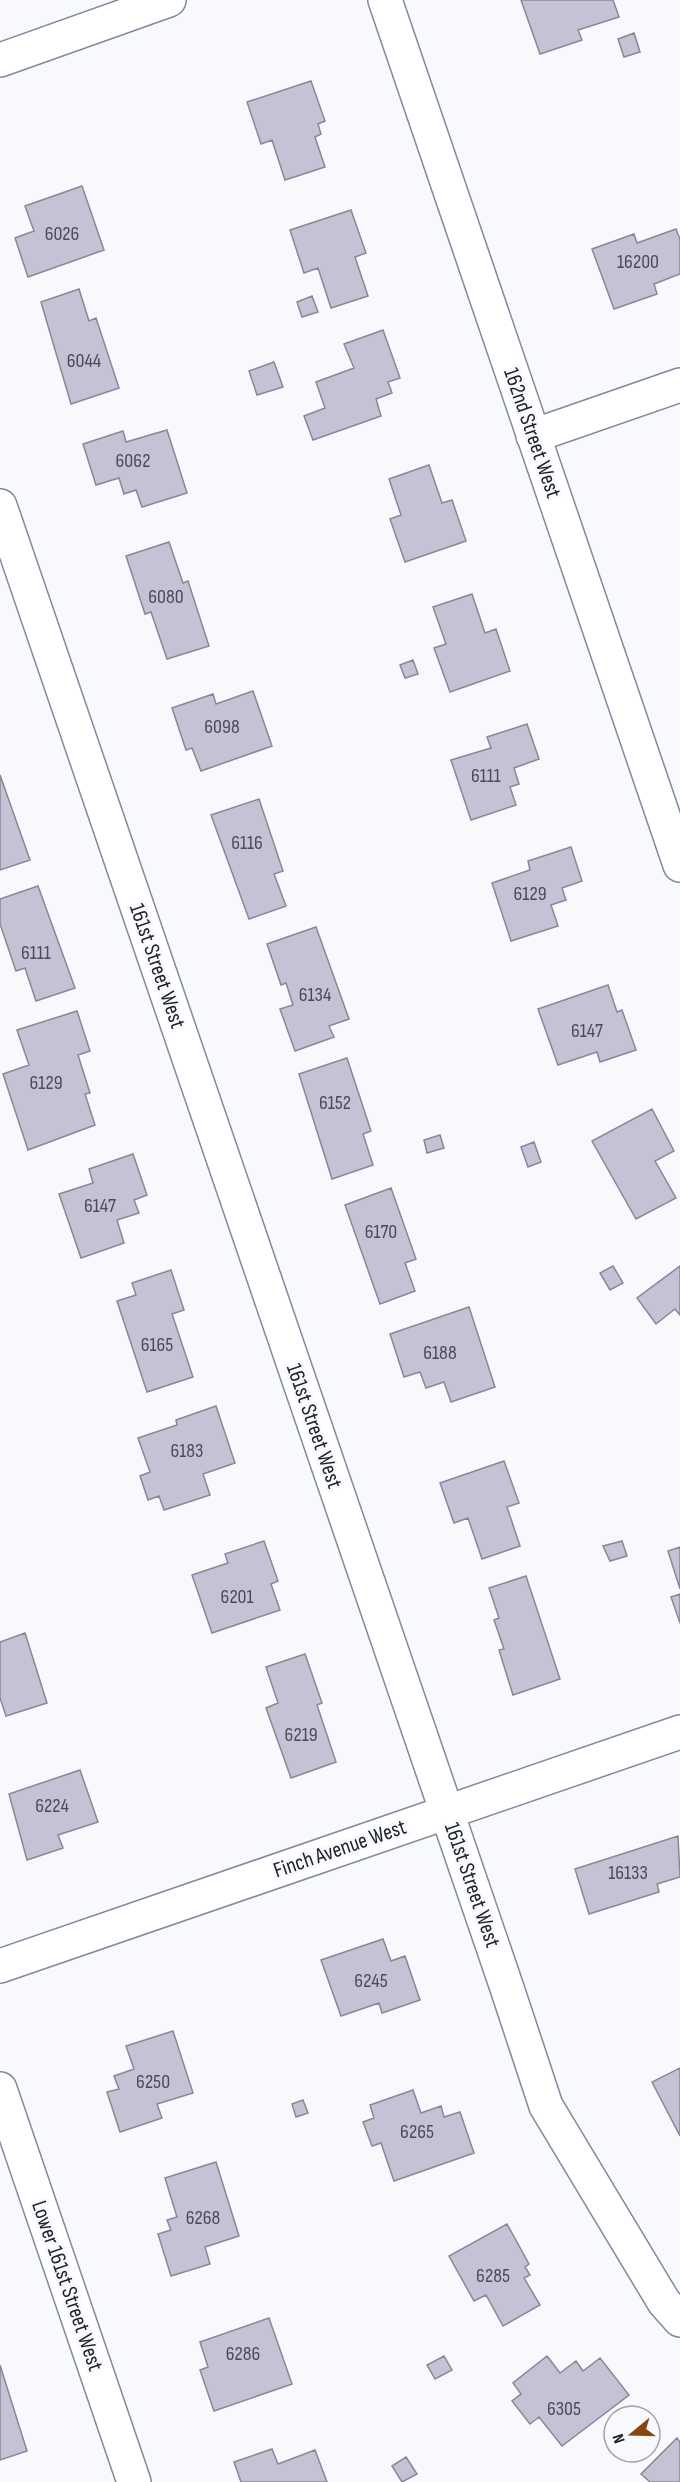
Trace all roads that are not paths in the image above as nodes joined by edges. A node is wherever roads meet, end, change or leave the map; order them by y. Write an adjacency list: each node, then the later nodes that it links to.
1 (169, 0): 3 (street)
2 (385, 0): 5 (street, 162nd Street West)
3 (0, 60)
4 (680, 385): 5 (street)
5 (533, 436): 7 (street, 162nd Street West)
6 (0, 506): 9 (street, 161st Street West)
7 (680, 865)
8 (680, 1732): 9 (street, Finch Avenue West)
9 (446, 1813): 10 (street, Finch Avenue West); 12 (street, 161st Street West)
10 (0, 1966)
11 (0, 2089): 13 (street, Lower 161st Street West)
12 (680, 2320)
13 (134, 2482)

